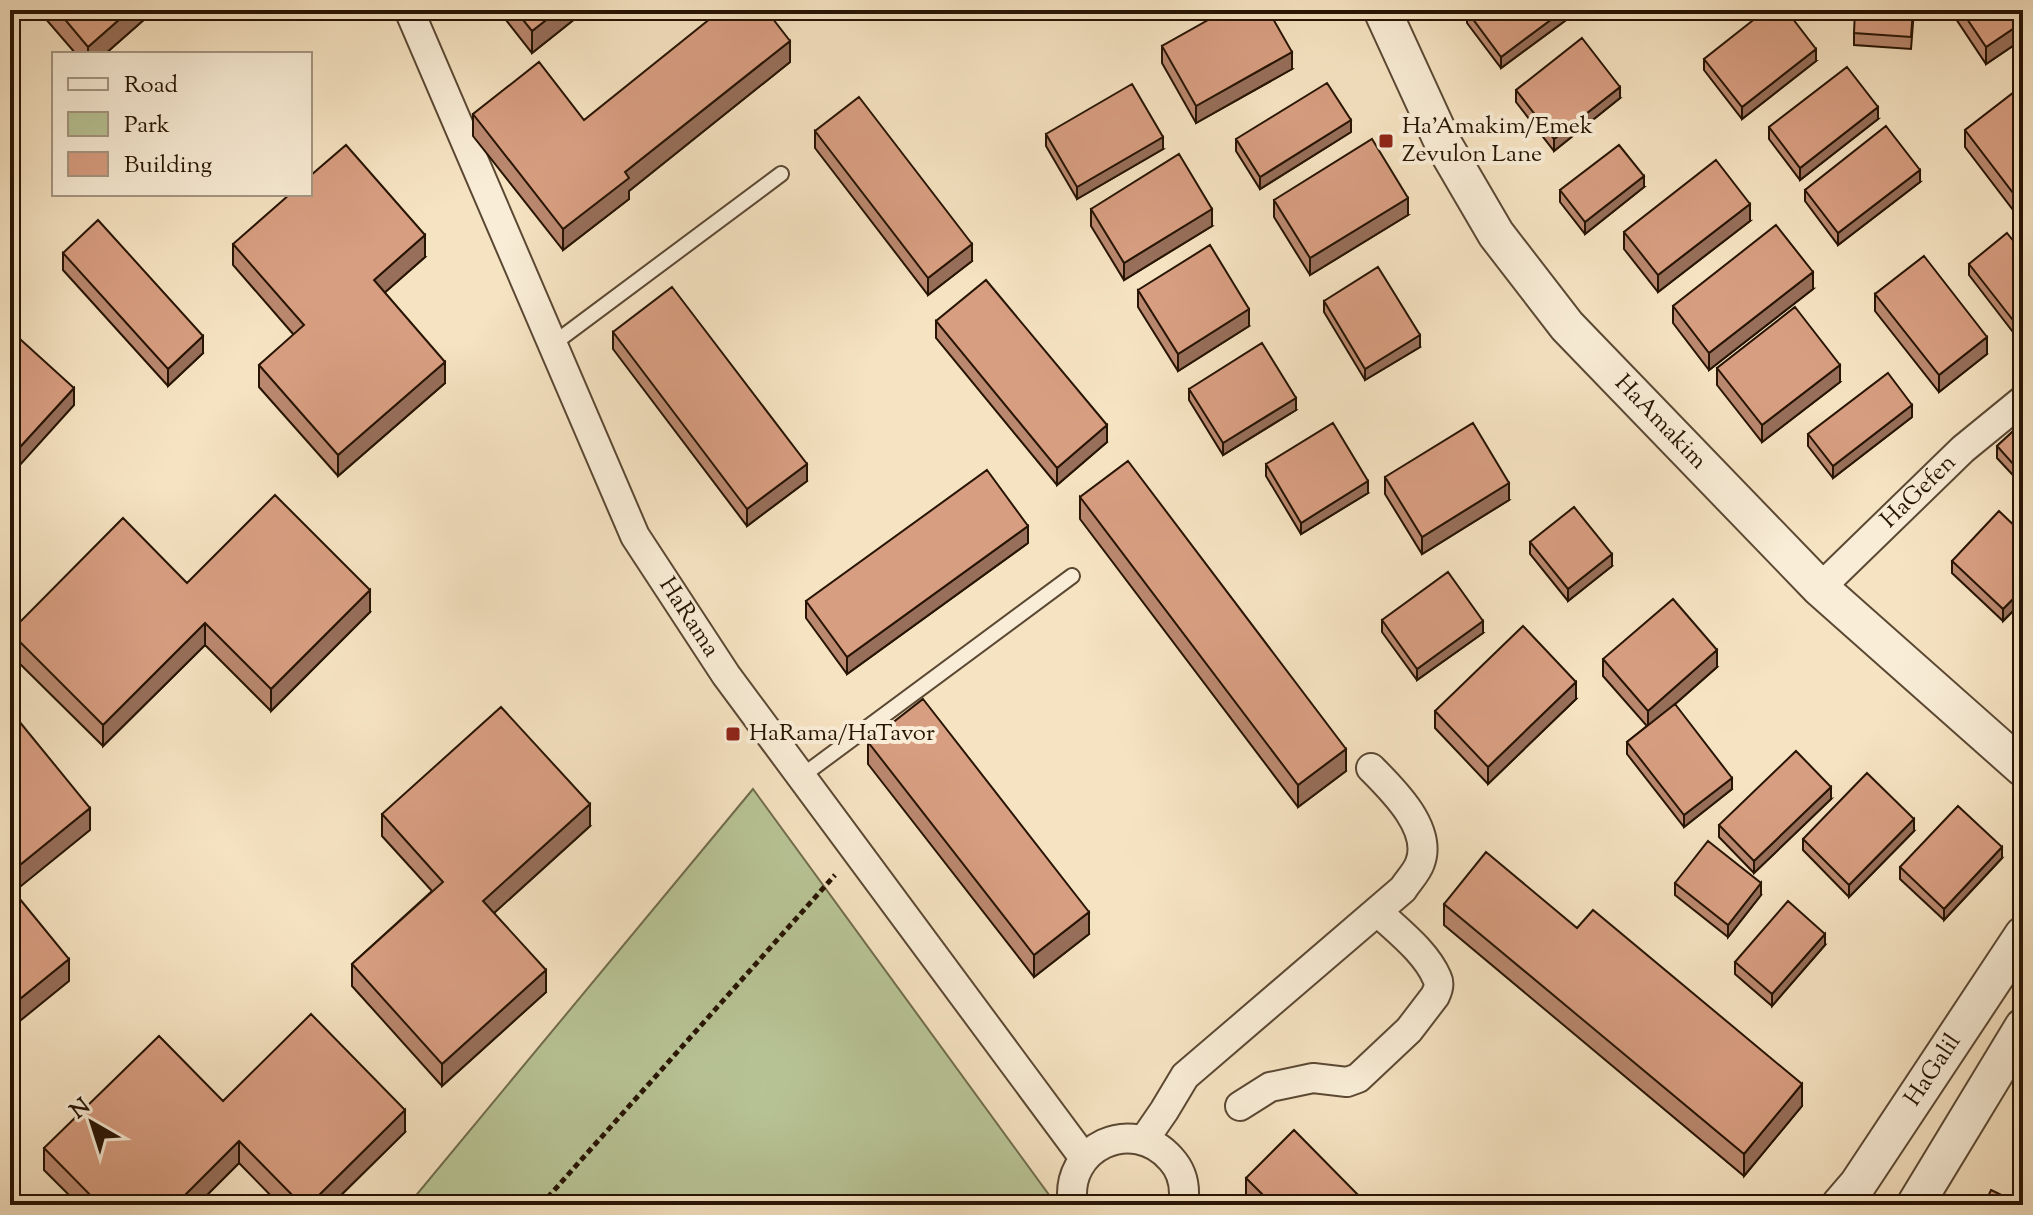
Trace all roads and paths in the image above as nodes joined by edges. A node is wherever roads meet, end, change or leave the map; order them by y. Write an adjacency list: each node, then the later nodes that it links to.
1 (409, 10): 4 (street, HaRama)
2 (1382, 10): 7 (street, HaAmakim)
3 (781, 174): 4 (lane)
4 (553, 344): 10 (street, HaRama)
5 (2023, 400): 7 (street, HaGefen)
6 (1072, 576): 10 (lane)
7 (1820, 588): 9 (street, HaAmakim)
8 (1371, 768): 12 (street)
9 (2023, 768)
10 (802, 776): 11 (street, HaRama)
11 (857, 850): 17 (street, HaRama); 19 (path)
12 (1378, 912): 15 (street); 16 (street)
13 (2023, 935): 21 (street, HaGalil)
14 (2023, 1027): 22 (street)
15 (1240, 1106)
16 (1144, 1140): 17 (street); 20 (street)
17 (1084, 1158): 18 (street)
18 (1071, 1204)
19 (541, 1205)
20 (1183, 1205)
21 (1840, 1205)
22 (1915, 1205)

